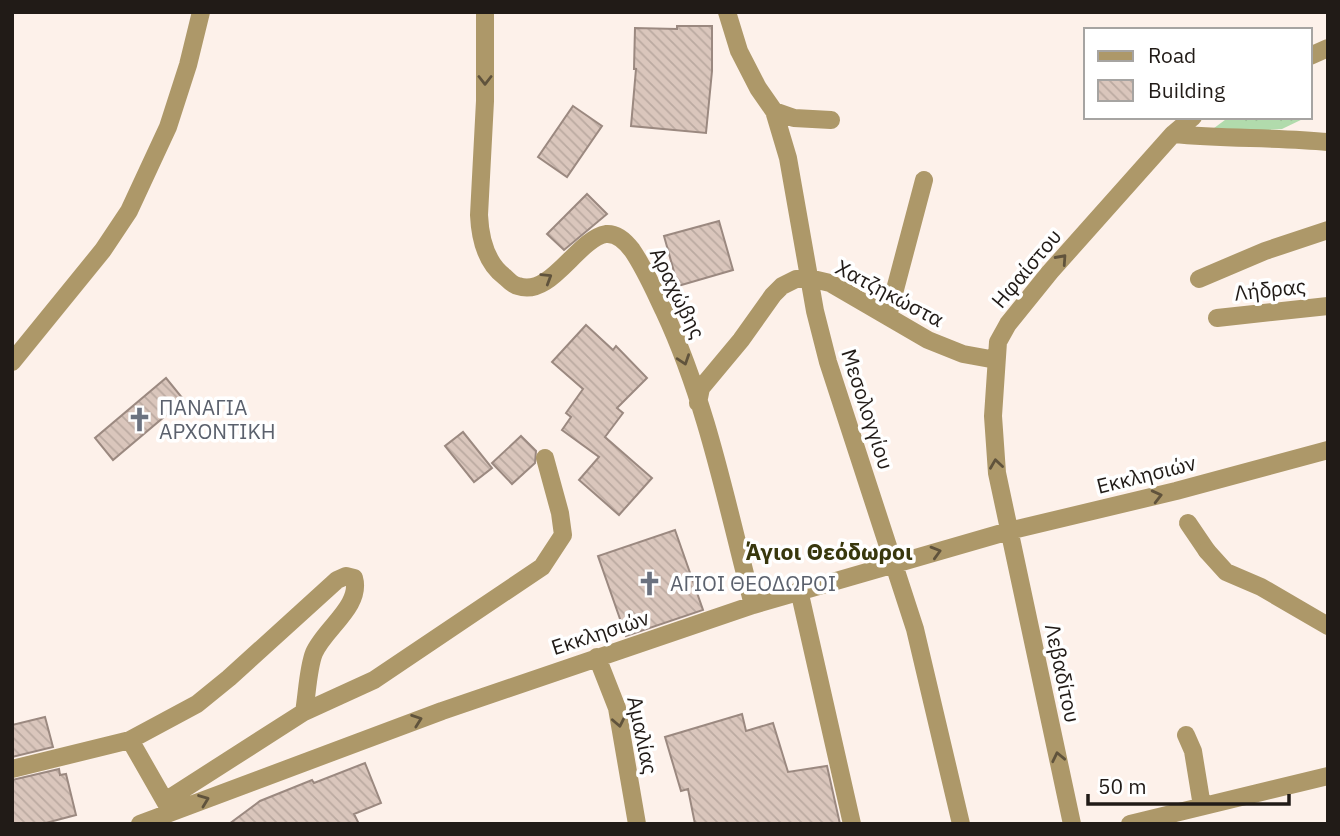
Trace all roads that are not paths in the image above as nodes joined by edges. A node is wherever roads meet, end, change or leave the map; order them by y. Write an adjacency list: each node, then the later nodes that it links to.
1 (201, 12): 19 (street)
2 (485, 12): 20 (street, Αραχώβης, one-way to 20)
3 (727, 12): 6 (street, Μεσολογγίου)
4 (1328, 48): 5 (street)
5 (1312, 55)
6 (774, 111): 8 (street); 13 (street, Μεσολογγίου)
7 (1191, 119): 9 (street, Ηφαίστου)
8 (831, 120)
9 (1173, 134): 10 (street); 18 (street, Ηφαίστου, one-way to 9)
10 (1328, 142)
11 (925, 180): 16 (street)
12 (1328, 230): 14 (street)
13 (809, 279): 16 (street, Χατζηκώστα); 20 (street, Χατζηκώστα); 25 (street, Μεσολογγίου)
14 (1199, 279)
15 (1328, 306): 17 (street, Λήδρας)
16 (888, 316): 18 (street, Χατζηκώστα)
17 (1217, 318)
18 (996, 360): 24 (street, Ηφαίστου, one-way to 18)
19 (12, 362)
20 (698, 403): 27 (street, Αραχώβης)
21 (1328, 450): 24 (street, Εκκλησιών, one-way to 21)
22 (545, 458): 30 (street)
23 (1188, 523): 28 (street)
24 (1009, 531): 25 (street, Εκκλησιών, one-way to 24); 41 (street, Λεβαδίτου, one-way to 24)
25 (894, 564): 26 (street, Εκκλησιών); 40 (street, Μεσολογγίου)
26 (799, 590): 27 (street, Εκκλησιών); 39 (street)
27 (753, 605): 29 (street, Εκκλησιών)
28 (1328, 626)
29 (597, 657): 36 (street, Εκκλησιών, one-way to 29); 38 (street, Αμαλίας, one-way to 38)
30 (304, 712): 32 (street); 36 (street)
31 (1186, 735): 35 (street)
32 (130, 740): 33 (street); 36 (street)
33 (12, 769)
34 (1328, 776): 35 (street)
35 (1202, 806): 42 (street)
36 (168, 807): 37 (street, Εκκλησιών)
37 (140, 824)
38 (637, 824)
39 (852, 824)
40 (961, 824)
41 (1072, 824)
42 (1130, 824)

